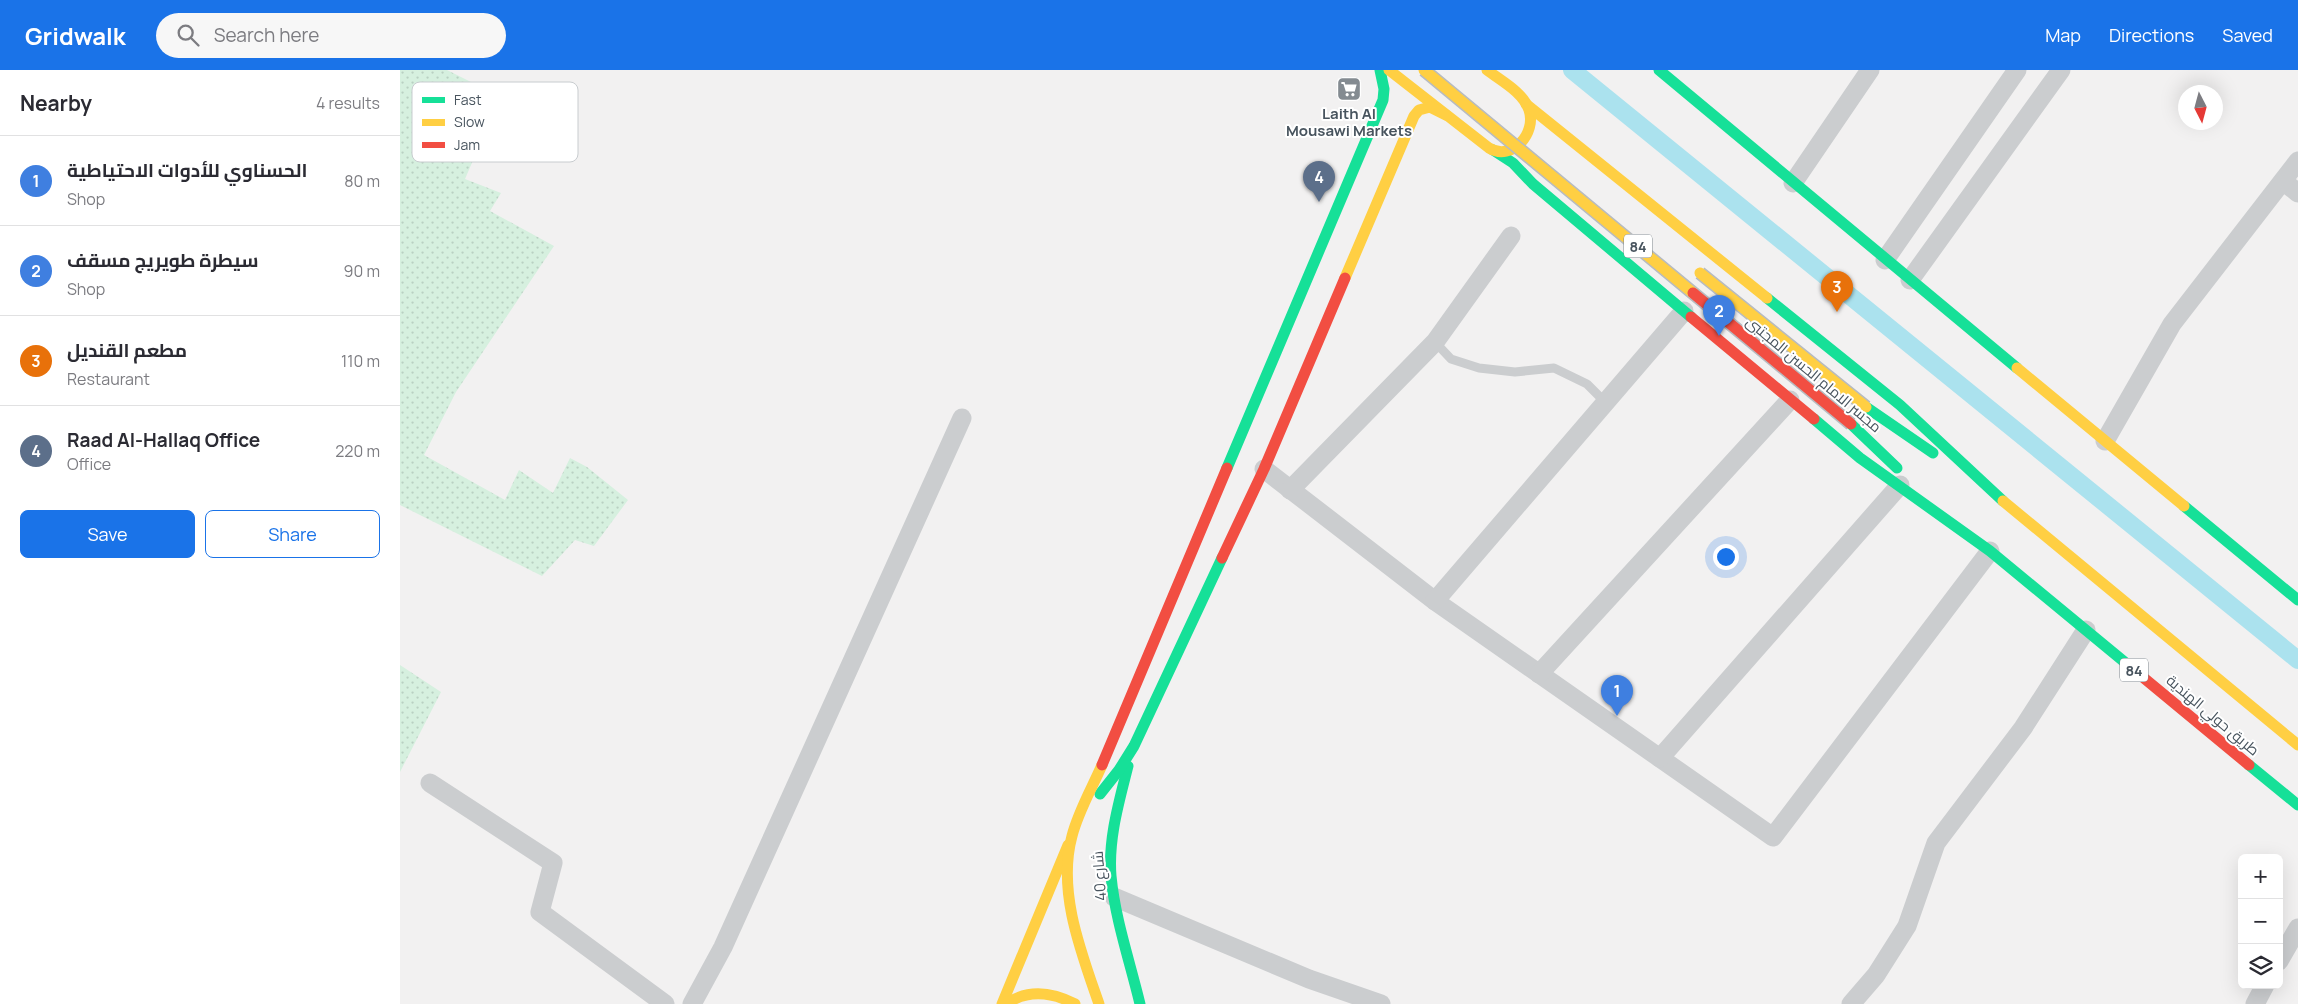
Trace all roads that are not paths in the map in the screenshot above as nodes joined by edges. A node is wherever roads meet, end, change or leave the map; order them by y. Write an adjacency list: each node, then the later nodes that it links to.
1 (1380, 70): 45 (main road)
2 (1389, 70): 10 (main road)
3 (1424, 70): 34 (main road, مجسر الامام الحسن المجتبى / 84, bridge)
4 (1487, 70): 9 (main road)
5 (1659, 70): 17 (main road)
6 (1870, 70): 17 (street)
7 (2017, 70): 21 (street)
8 (2061, 70): 23 (street)
9 (1526, 104): 12 (main road); 14 (main road)
10 (1446, 115): 14 (main road); 30 (main road)
11 (1520, 128): 13 (main road)
12 (1567, 137): 13 (main road); 33 (main road)
13 (1539, 141): 18 (main road)
14 (1492, 150): 18 (main road)
15 (2298, 161): 16 (street)
16 (2283, 181): 19 (street); 29 (street)
17 (1793, 183): 21 (main road)
18 (1533, 184): 24 (main road)
19 (2298, 193)
20 (1511, 236): 25 (street)
21 (1885, 260): 23 (main road)
22 (1690, 264): 33 (main road, مجسر الامام الحسن المجتبى, bridge)
23 (1910, 280): 29 (main road)
24 (1684, 310): 26 (main road); 27 (street)
25 (1434, 342): 27 (lane); 32 (street)
26 (1790, 400): 31 (main road); 39 (street)
27 (1606, 403): 37 (street)
28 (962, 418): 51 (street)
29 (2105, 440): 36 (main road)
30 (1264, 469): 32 (street); 40 (main road)
31 (1900, 485): 34 (main road); 42 (street)
32 (1290, 490): 37 (street)
33 (2006, 504): 41 (main road, طريق حولي الهندية)
34 (1970, 535): 35 (main road, طريق حولي الهندية / 84)
35 (1990, 551): 38 (main road, طريق حولي الهندية / 84); 42 (street)
36 (2298, 600)
37 (1435, 601): 39 (street)
38 (2086, 630): 44 (main road, طريق حولي الهندية / 84); 57 (street)
39 (1539, 674): 42 (street)
40 (1134, 746): 45 (main road); 46 (main road, شارع 40)
41 (2298, 746)
42 (1660, 758)
43 (430, 783): 50 (street)
44 (2298, 805)
45 (1072, 834): 52 (main road); 54 (main road, شارع 40)
46 (1114, 897): 55 (main road, شارع 40); 56 (street)
47 (2298, 928): 48 (street)
48 (2283, 954)
49 (2263, 989): 58 (street)
50 (665, 1004)
51 (692, 1004)
52 (1004, 1004): 53 (main road)
53 (1075, 1004)
54 (1099, 1004)
55 (1140, 1004)
56 (1381, 1004)
57 (1851, 1004)
58 (2255, 1004)

